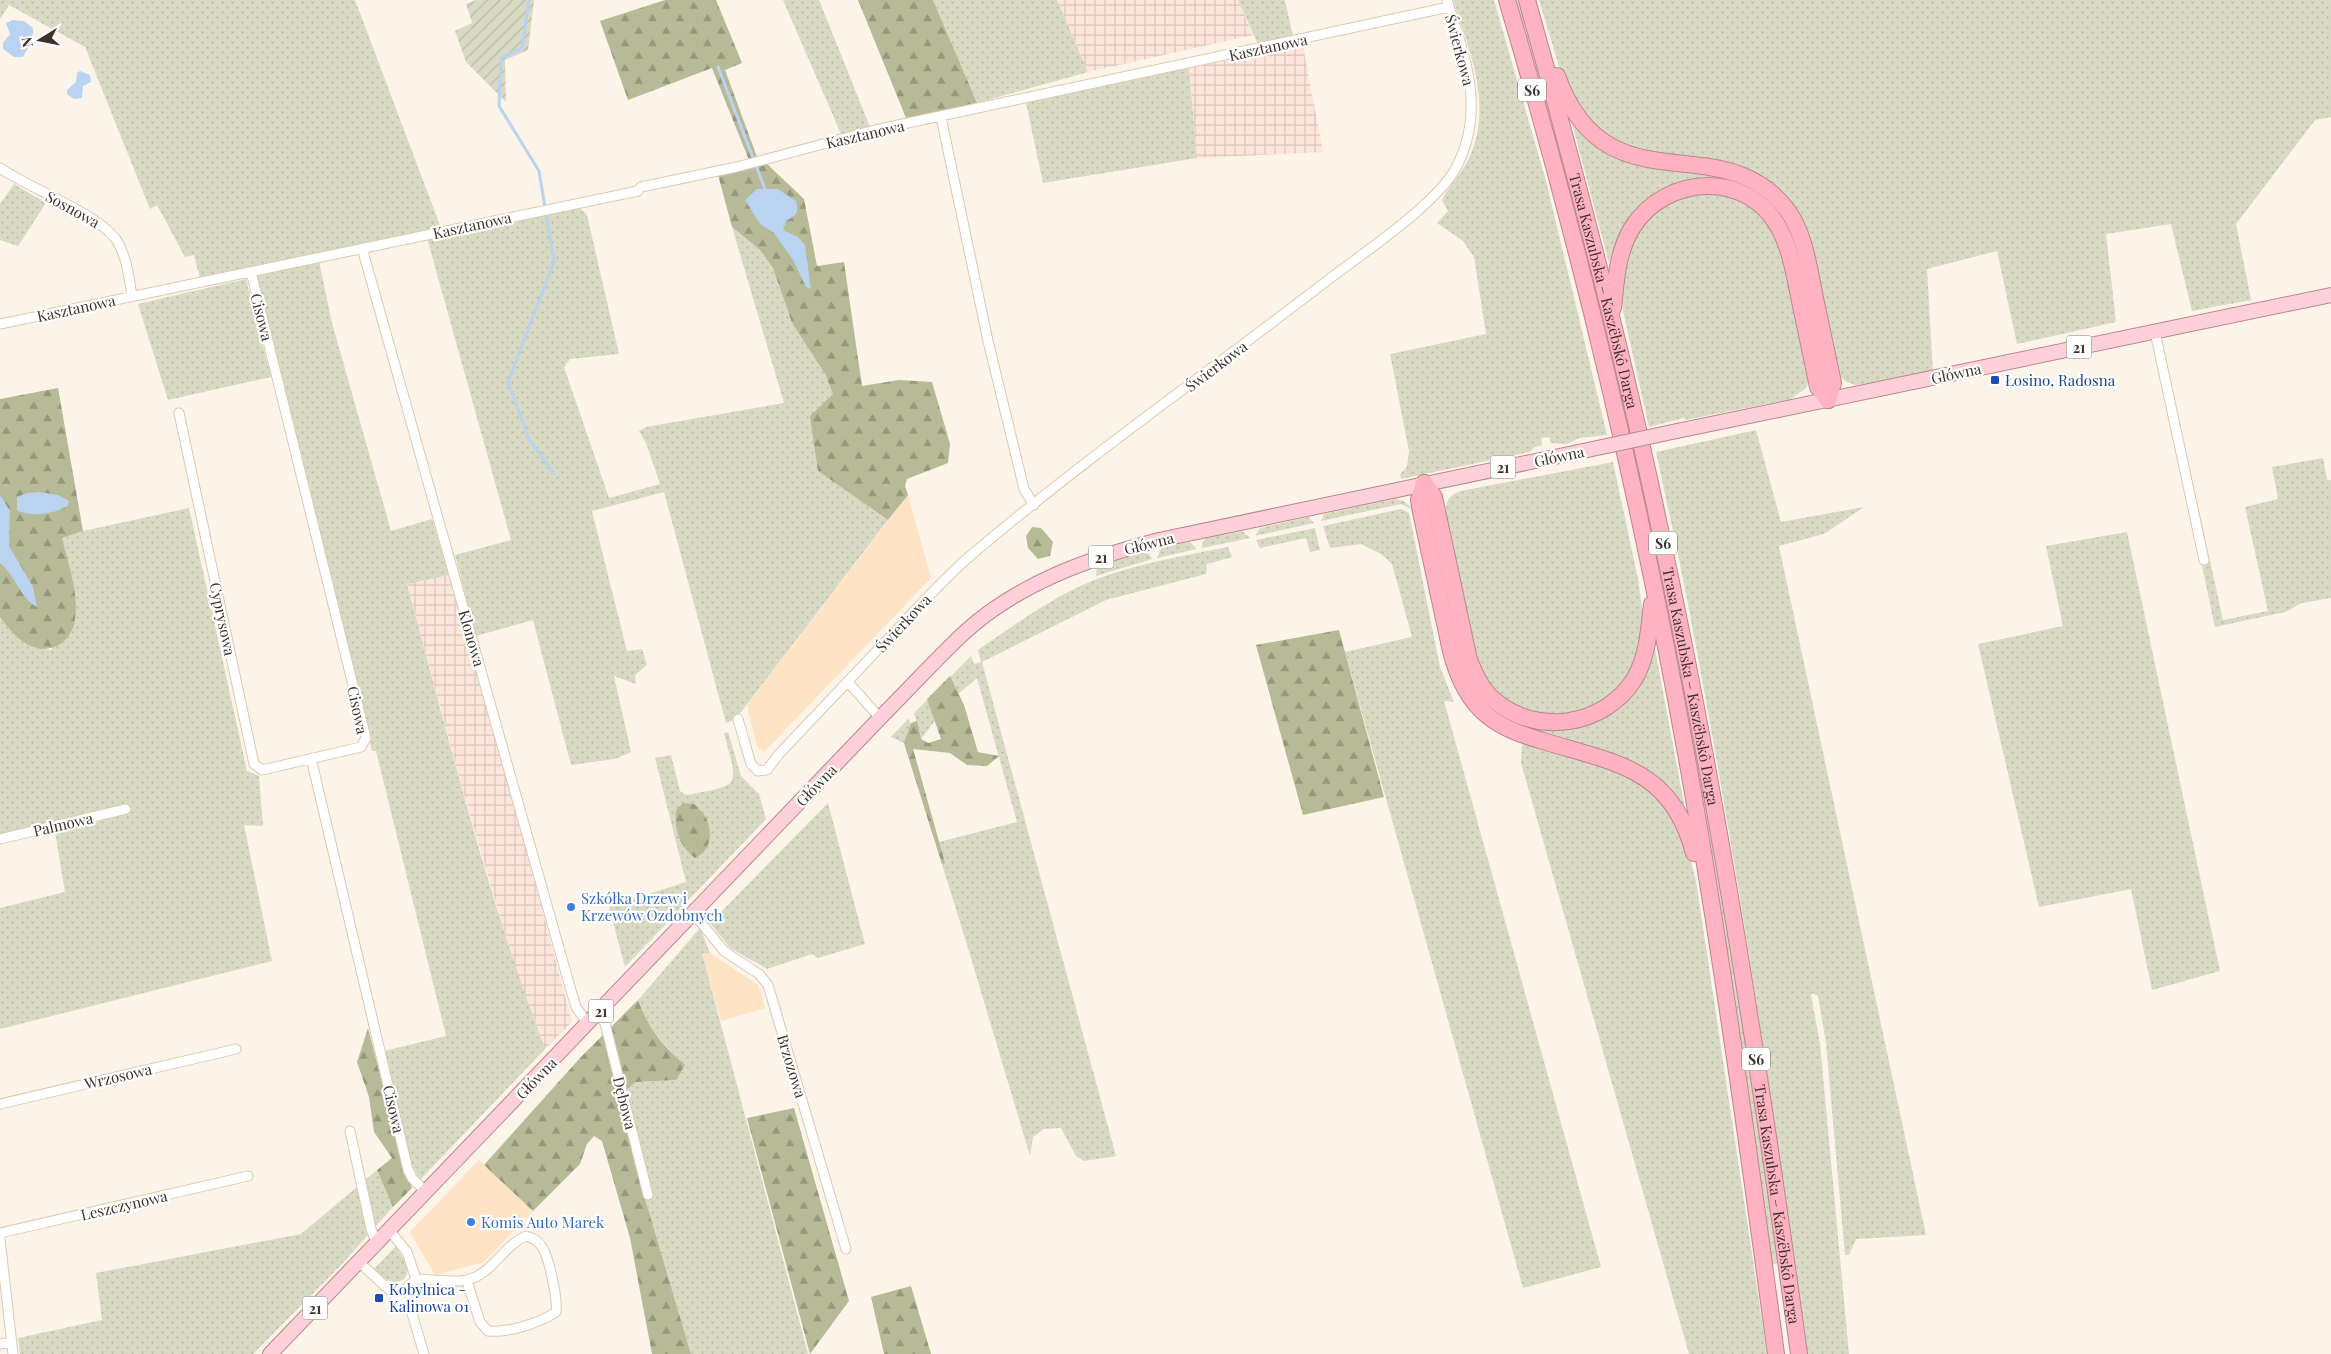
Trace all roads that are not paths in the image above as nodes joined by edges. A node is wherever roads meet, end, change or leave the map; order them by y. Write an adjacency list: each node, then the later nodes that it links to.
1 (1507, 0): 18 (highway, Trasa Kaszubska – Kaszëbskô Darga / S6)
2 (1527, 0): 10 (highway, Trasa Kaszubska – Kaszëbskô Darga / S6); 13 (highway)
3 (1448, 3): 4 (street, Kasztanowa); 16 (street, Świerkowa)
4 (941, 118): 6 (street, Kasztanowa); 16 (street)
5 (0, 168): 9 (street, Sosnowa)
6 (362, 248): 7 (street, Kasztanowa); 28 (street, Klonowa)
7 (251, 272): 9 (street, Kasztanowa); 22 (street, Cisowa)
8 (2331, 295): 12 (main road, Główna / 21)
9 (132, 296): 11 (street, Kasztanowa)
10 (1612, 321): 13 (highway); 50 (highway, Trasa Kaszubska – Kaszëbskô Darga / S6)
11 (0, 324)
12 (2155, 332): 13 (main road, Główna / 21); 17 (street)
13 (1828, 400): 15 (main road, Główna / 21, bridge)
14 (179, 413): 22 (street, Cyprysowa)
15 (1424, 483): 18 (highway); 20 (main road, Główna / 21); 26 (highway)
16 (1034, 505): 19 (street, Świerkowa)
17 (2204, 560)
18 (1654, 590): 26 (highway, Trasa Kaszubska – Kaszëbskô Darga / S6)
19 (848, 682): 20 (street); 21 (street, Świerkowa)
20 (880, 718): 25 (main road, Główna / 21)
21 (738, 719)
22 (312, 758): 33 (street, Cisowa)
23 (126, 809): 24 (street, Palmowa)
24 (0, 839)
25 (693, 912): 27 (main road, Główna / 21); 39 (street, Brzozowa)
26 (1716, 932): 49 (highway, Trasa Kaszubska – Kaszëbskô Darga / S6)
27 (598, 1013): 28 (main road, Główna / 21); 34 (street, Dębowa)
28 (588, 1024): 33 (main road, Główna / 21)
29 (236, 1049): 30 (street, Wrzosowa)
30 (0, 1104)
31 (350, 1131): 38 (street)
32 (248, 1176): 36 (street, Leszczynowa)
33 (426, 1192): 35 (main road, Główna / 21)
34 (648, 1195)
35 (390, 1231): 38 (main road, Główna / 21); 41 (street)
36 (0, 1233)
37 (0, 1240): 44 (street)
38 (377, 1244): 40 (main road, Główna / 21)
39 (846, 1249)
40 (359, 1262): 43 (street); 47 (main road, Główna / 21)
41 (416, 1279): 42 (street); 43 (street)
42 (467, 1281): 42 (street)
43 (394, 1293): 48 (street)
44 (12, 1342): 45 (street); 46 (street)
45 (0, 1344)
46 (13, 1354)
47 (270, 1354)
48 (424, 1354)
49 (1776, 1354)
50 (1799, 1354)

